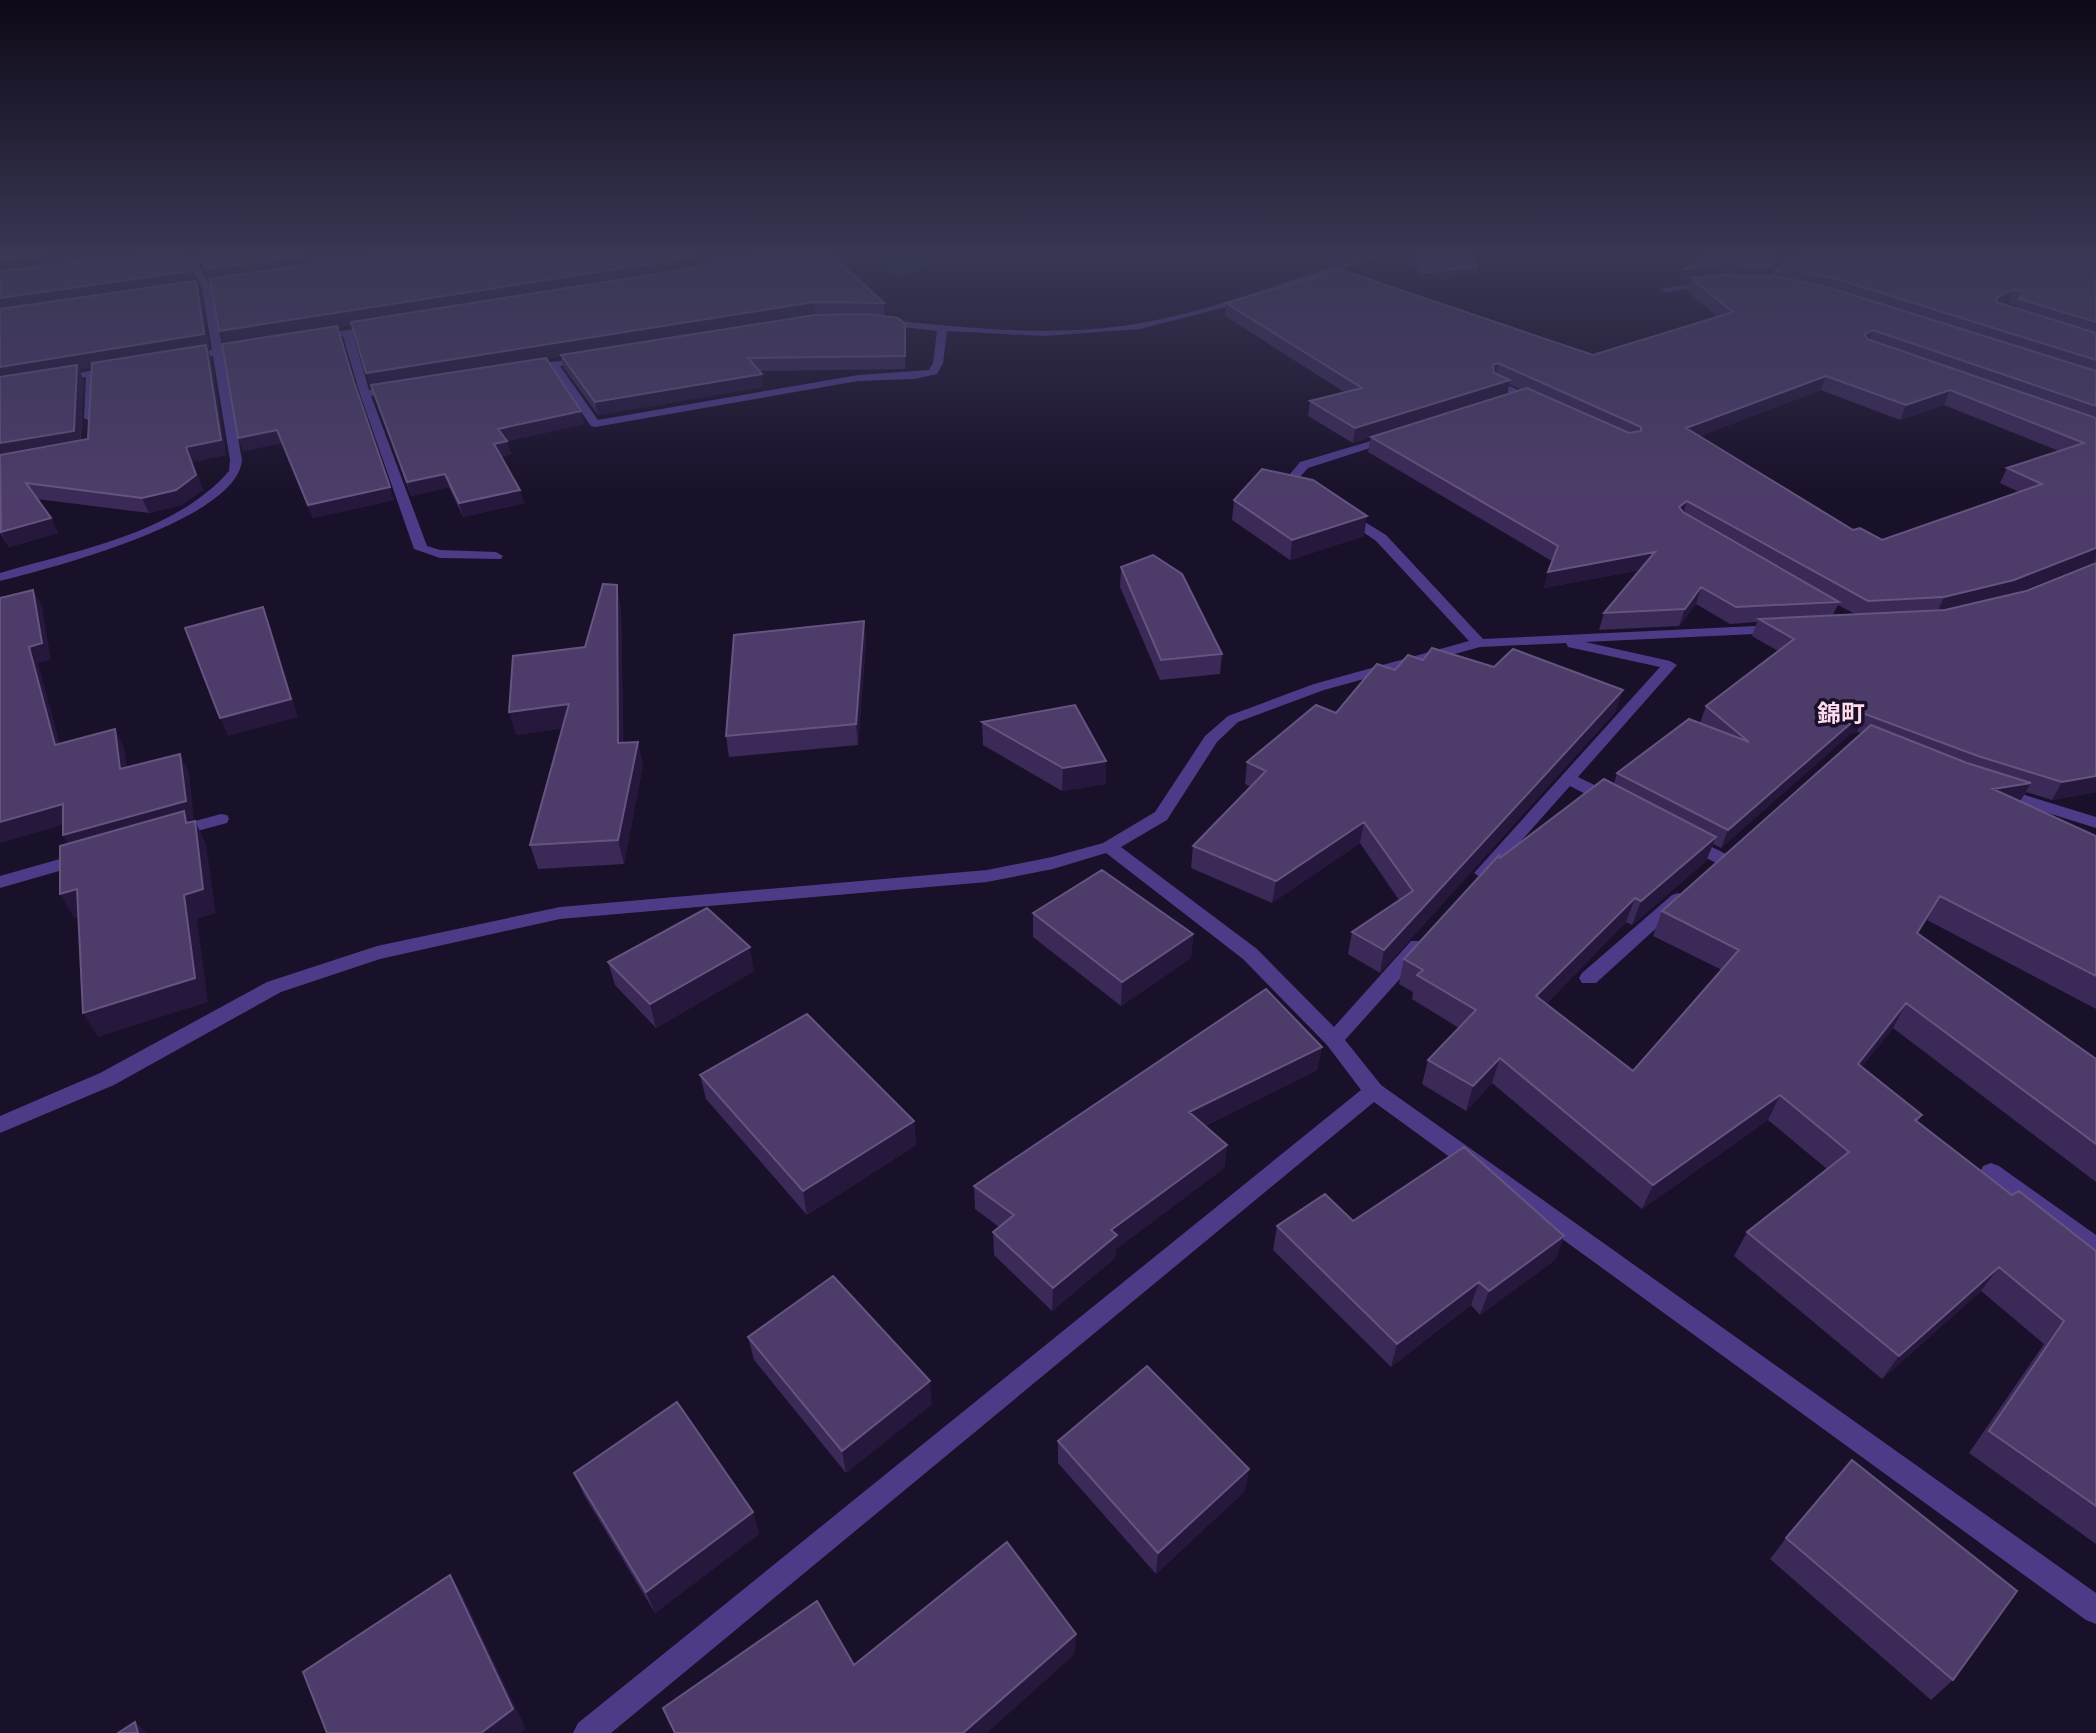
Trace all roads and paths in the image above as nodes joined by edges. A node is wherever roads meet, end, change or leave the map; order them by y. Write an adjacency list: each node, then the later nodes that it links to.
1 (213, 336): 7 (street)
2 (322, 336): 5 (street)
3 (348, 336): 17 (street)
4 (941, 336): 10 (street)
5 (308, 338)
6 (256, 346): 7 (street)
7 (216, 352): 9 (street); 24 (street)
8 (593, 357): 10 (street)
9 (179, 359)
10 (553, 364): 12 (street)
11 (129, 367): 13 (street)
12 (513, 370)
13 (91, 373): 14 (street); 22 (street)
14 (52, 379)
15 (1496, 383): 18 (street)
16 (406, 388): 17 (street)
17 (365, 394): 23 (street)
18 (1524, 396): 19 (street); 20 (street)
19 (1498, 404)
20 (1548, 407)
21 (1408, 432): 27 (street)
22 (89, 437)
23 (496, 556)
24 (0, 577)
25 (1790, 629): 26 (street)
26 (1555, 641): 27 (street); 28 (street)
27 (1479, 643): 35 (street)
28 (1568, 778): 30 (street); 40 (street)
29 (1988, 788): 32 (street)
30 (1628, 809)
31 (221, 819): 34 (street)
32 (2096, 823)
33 (1675, 834): 37 (street)
34 (156, 837)
35 (1109, 847): 43 (street); 45 (street)
36 (104, 852): 38 (street)
37 (1723, 859)
38 (0, 882)
39 (1692, 886): 42 (street)
40 (1469, 889)
41 (1433, 929): 43 (street)
42 (1589, 978)
43 (1334, 1040): 44 (street)
44 (1374, 1091): 48 (street); 49 (street)
45 (0, 1125)
46 (1991, 1172): 47 (street)
47 (2096, 1248)
48 (2096, 1610)
49 (588, 1733)

